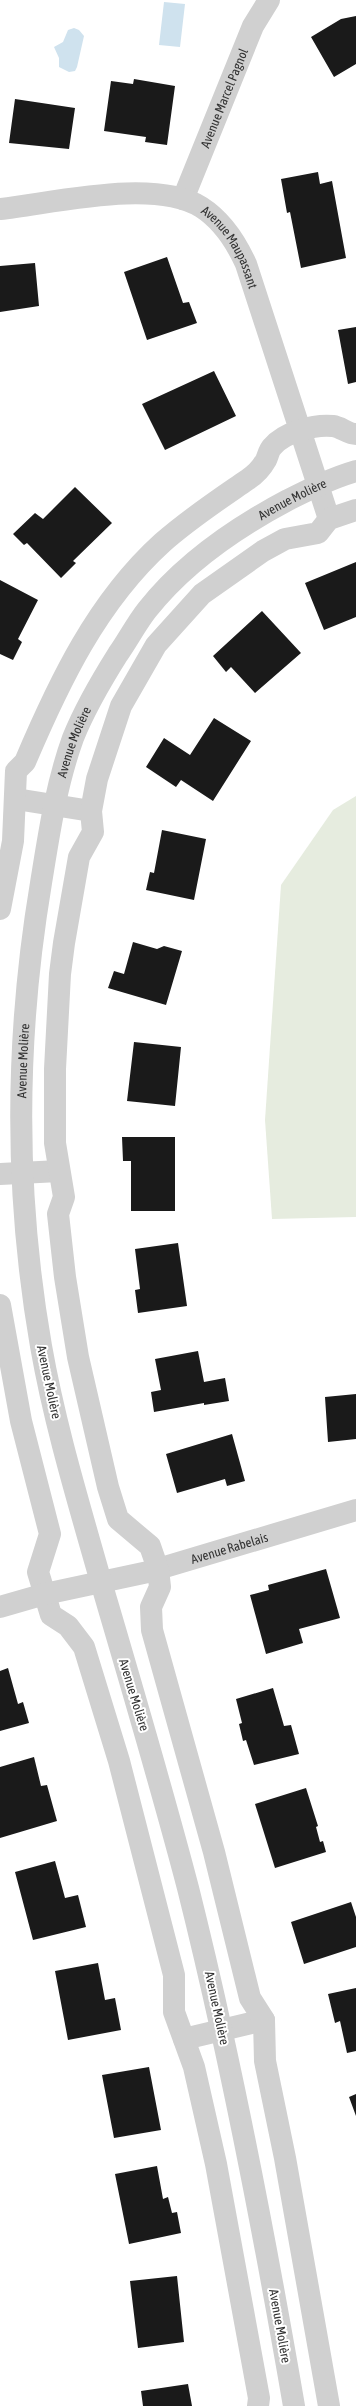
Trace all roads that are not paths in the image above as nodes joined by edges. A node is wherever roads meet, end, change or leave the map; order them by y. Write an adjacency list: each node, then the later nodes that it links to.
1 (269, 0): 2 (street, Avenue Marcel Pagnol)
2 (183, 199): 3 (street, Avenue Maupassant); 4 (street, Avenue Maupassant)
3 (0, 209)
4 (300, 431): 5 (street); 7 (street, Avenue Maupassant); 10 (street)
5 (356, 434)
6 (356, 471): 7 (street, Avenue Molière)
7 (319, 484): 9 (street, Avenue Maupassant); 11 (street, Avenue Molière)
8 (356, 510): 9 (street)
9 (330, 519): 12 (street)
10 (16, 799): 11 (street); 13 (street)
11 (54, 803): 12 (street); 16 (street, Avenue Molière)
12 (91, 811): 14 (street)
13 (0, 909)
14 (59, 1171): 16 (street); 19 (street)
15 (0, 1174): 16 (street)
16 (22, 1174): 20 (street, Avenue Molière)
17 (0, 1305): 21 (street)
18 (356, 1510): 19 (street, Avenue Rabelais)
19 (158, 1568): 20 (street, Avenue Rabelais); 23 (street)
20 (101, 1582): 21 (street); 24 (street, Avenue Molière)
21 (45, 1594): 22 (street); 25 (street)
22 (0, 1607)
23 (264, 2020): 24 (street); 28 (street)
24 (222, 2029): 25 (street); 27 (street, Avenue Molière)
25 (184, 2039): 26 (street)
26 (258, 2406)
27 (294, 2406)
28 (329, 2406)

